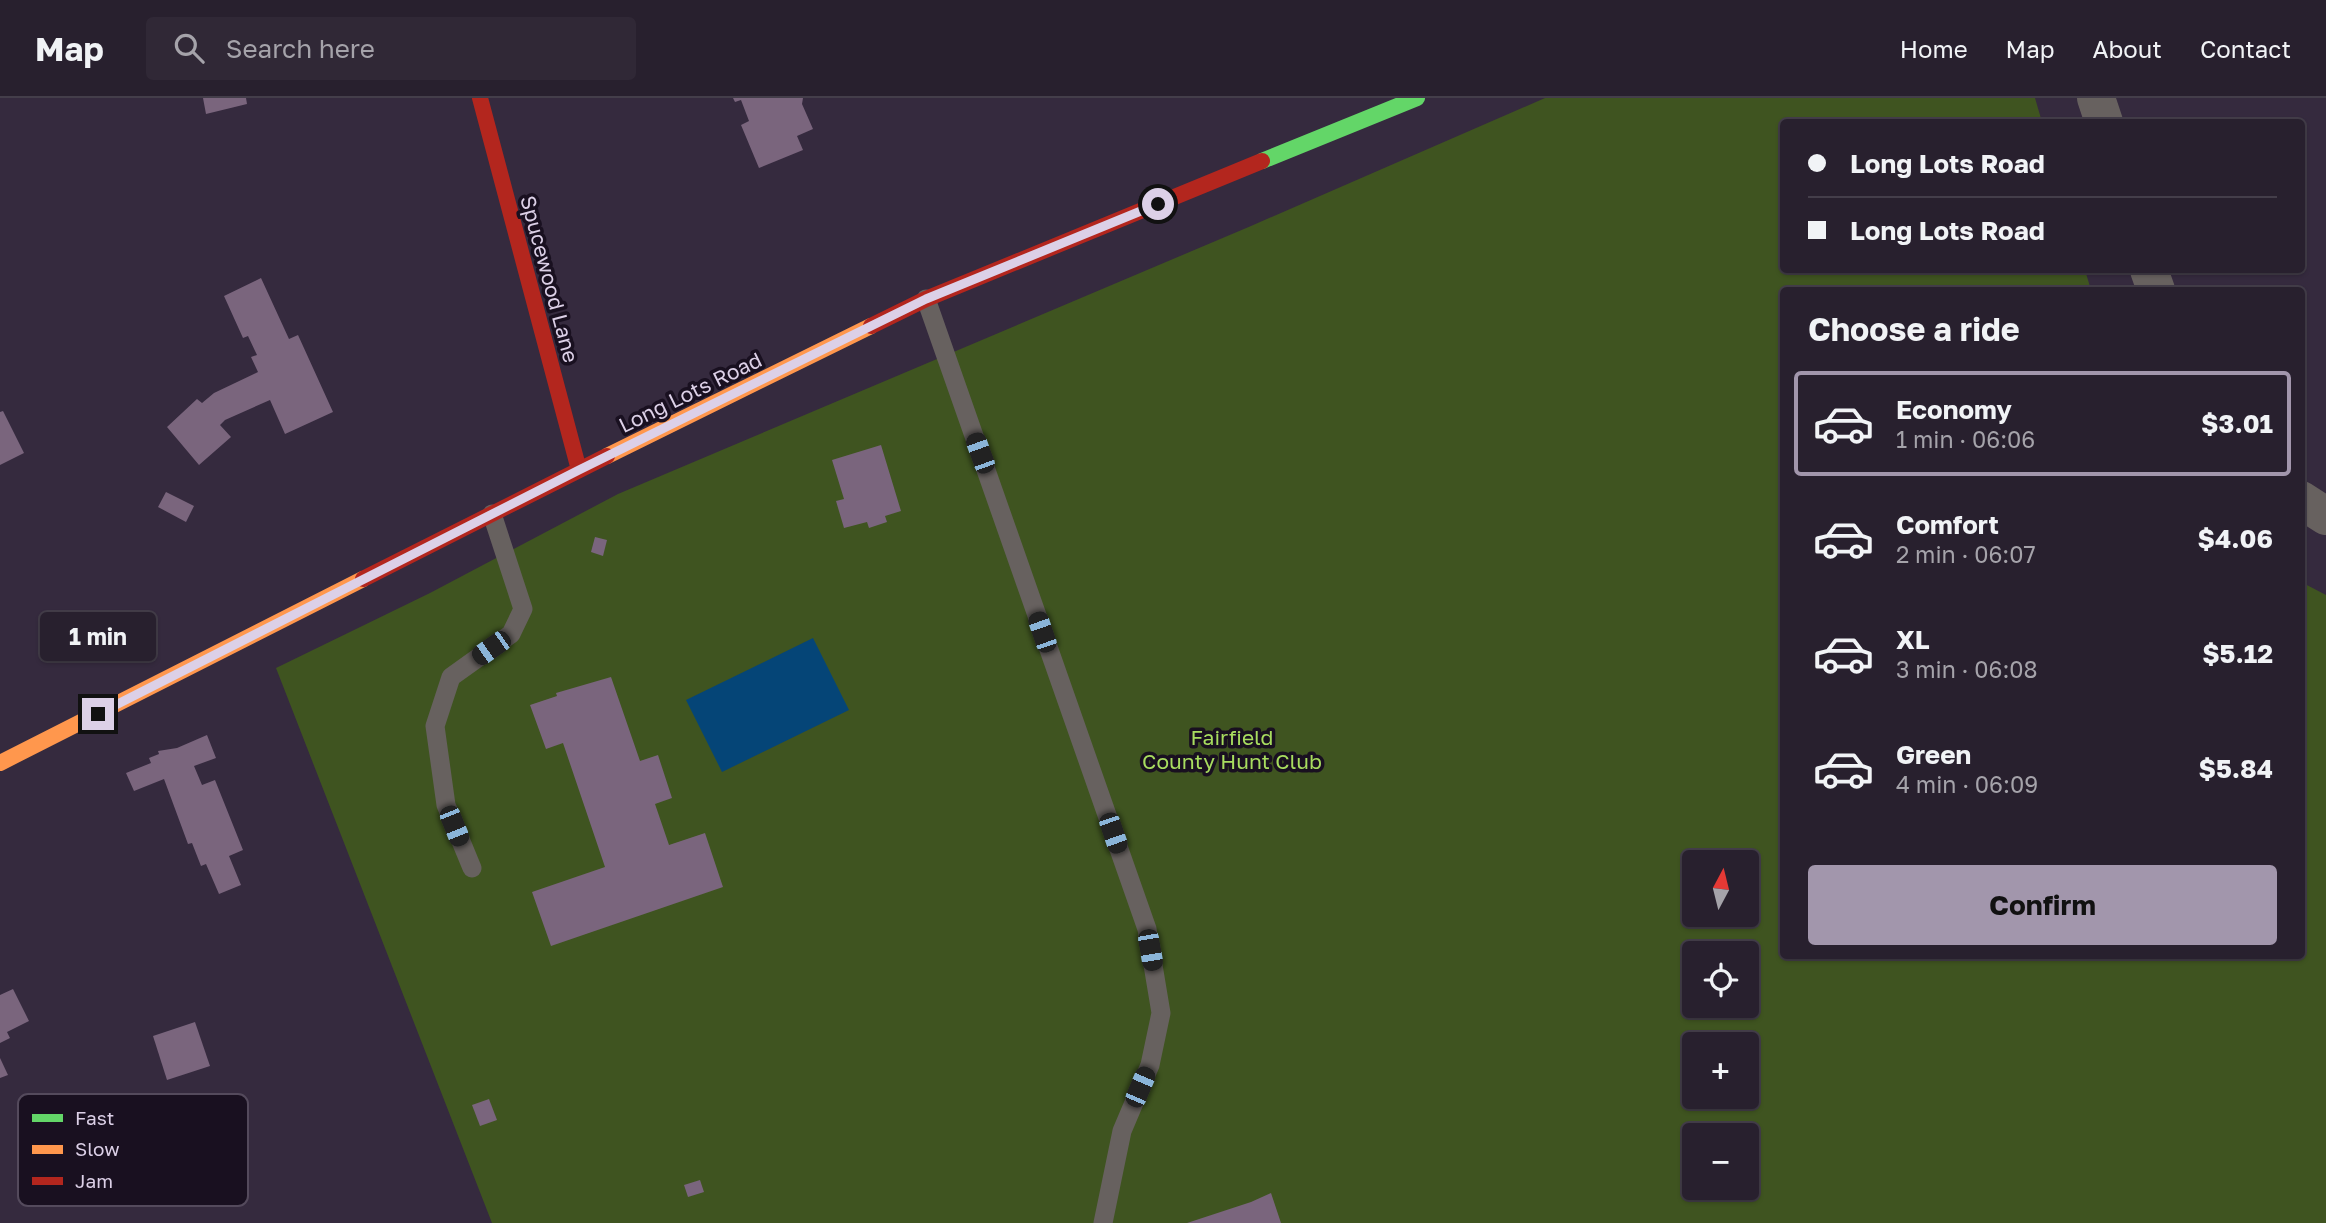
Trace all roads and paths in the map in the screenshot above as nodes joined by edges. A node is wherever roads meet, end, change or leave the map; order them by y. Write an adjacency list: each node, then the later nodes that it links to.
1 (480, 98): 4 (main road, Spucewood Lane)
2 (1417, 98): 3 (main road, Long Lots Road)
3 (926, 299): 4 (main road, Long Lots Road); 10 (lane)
4 (579, 470): 6 (main road, Long Lots Road)
5 (2305, 503): 7 (street)
6 (492, 514): 8 (main road, Long Lots Road); 9 (lane)
7 (2326, 516)
8 (0, 764)
9 (472, 869)
10 (1103, 1223)

